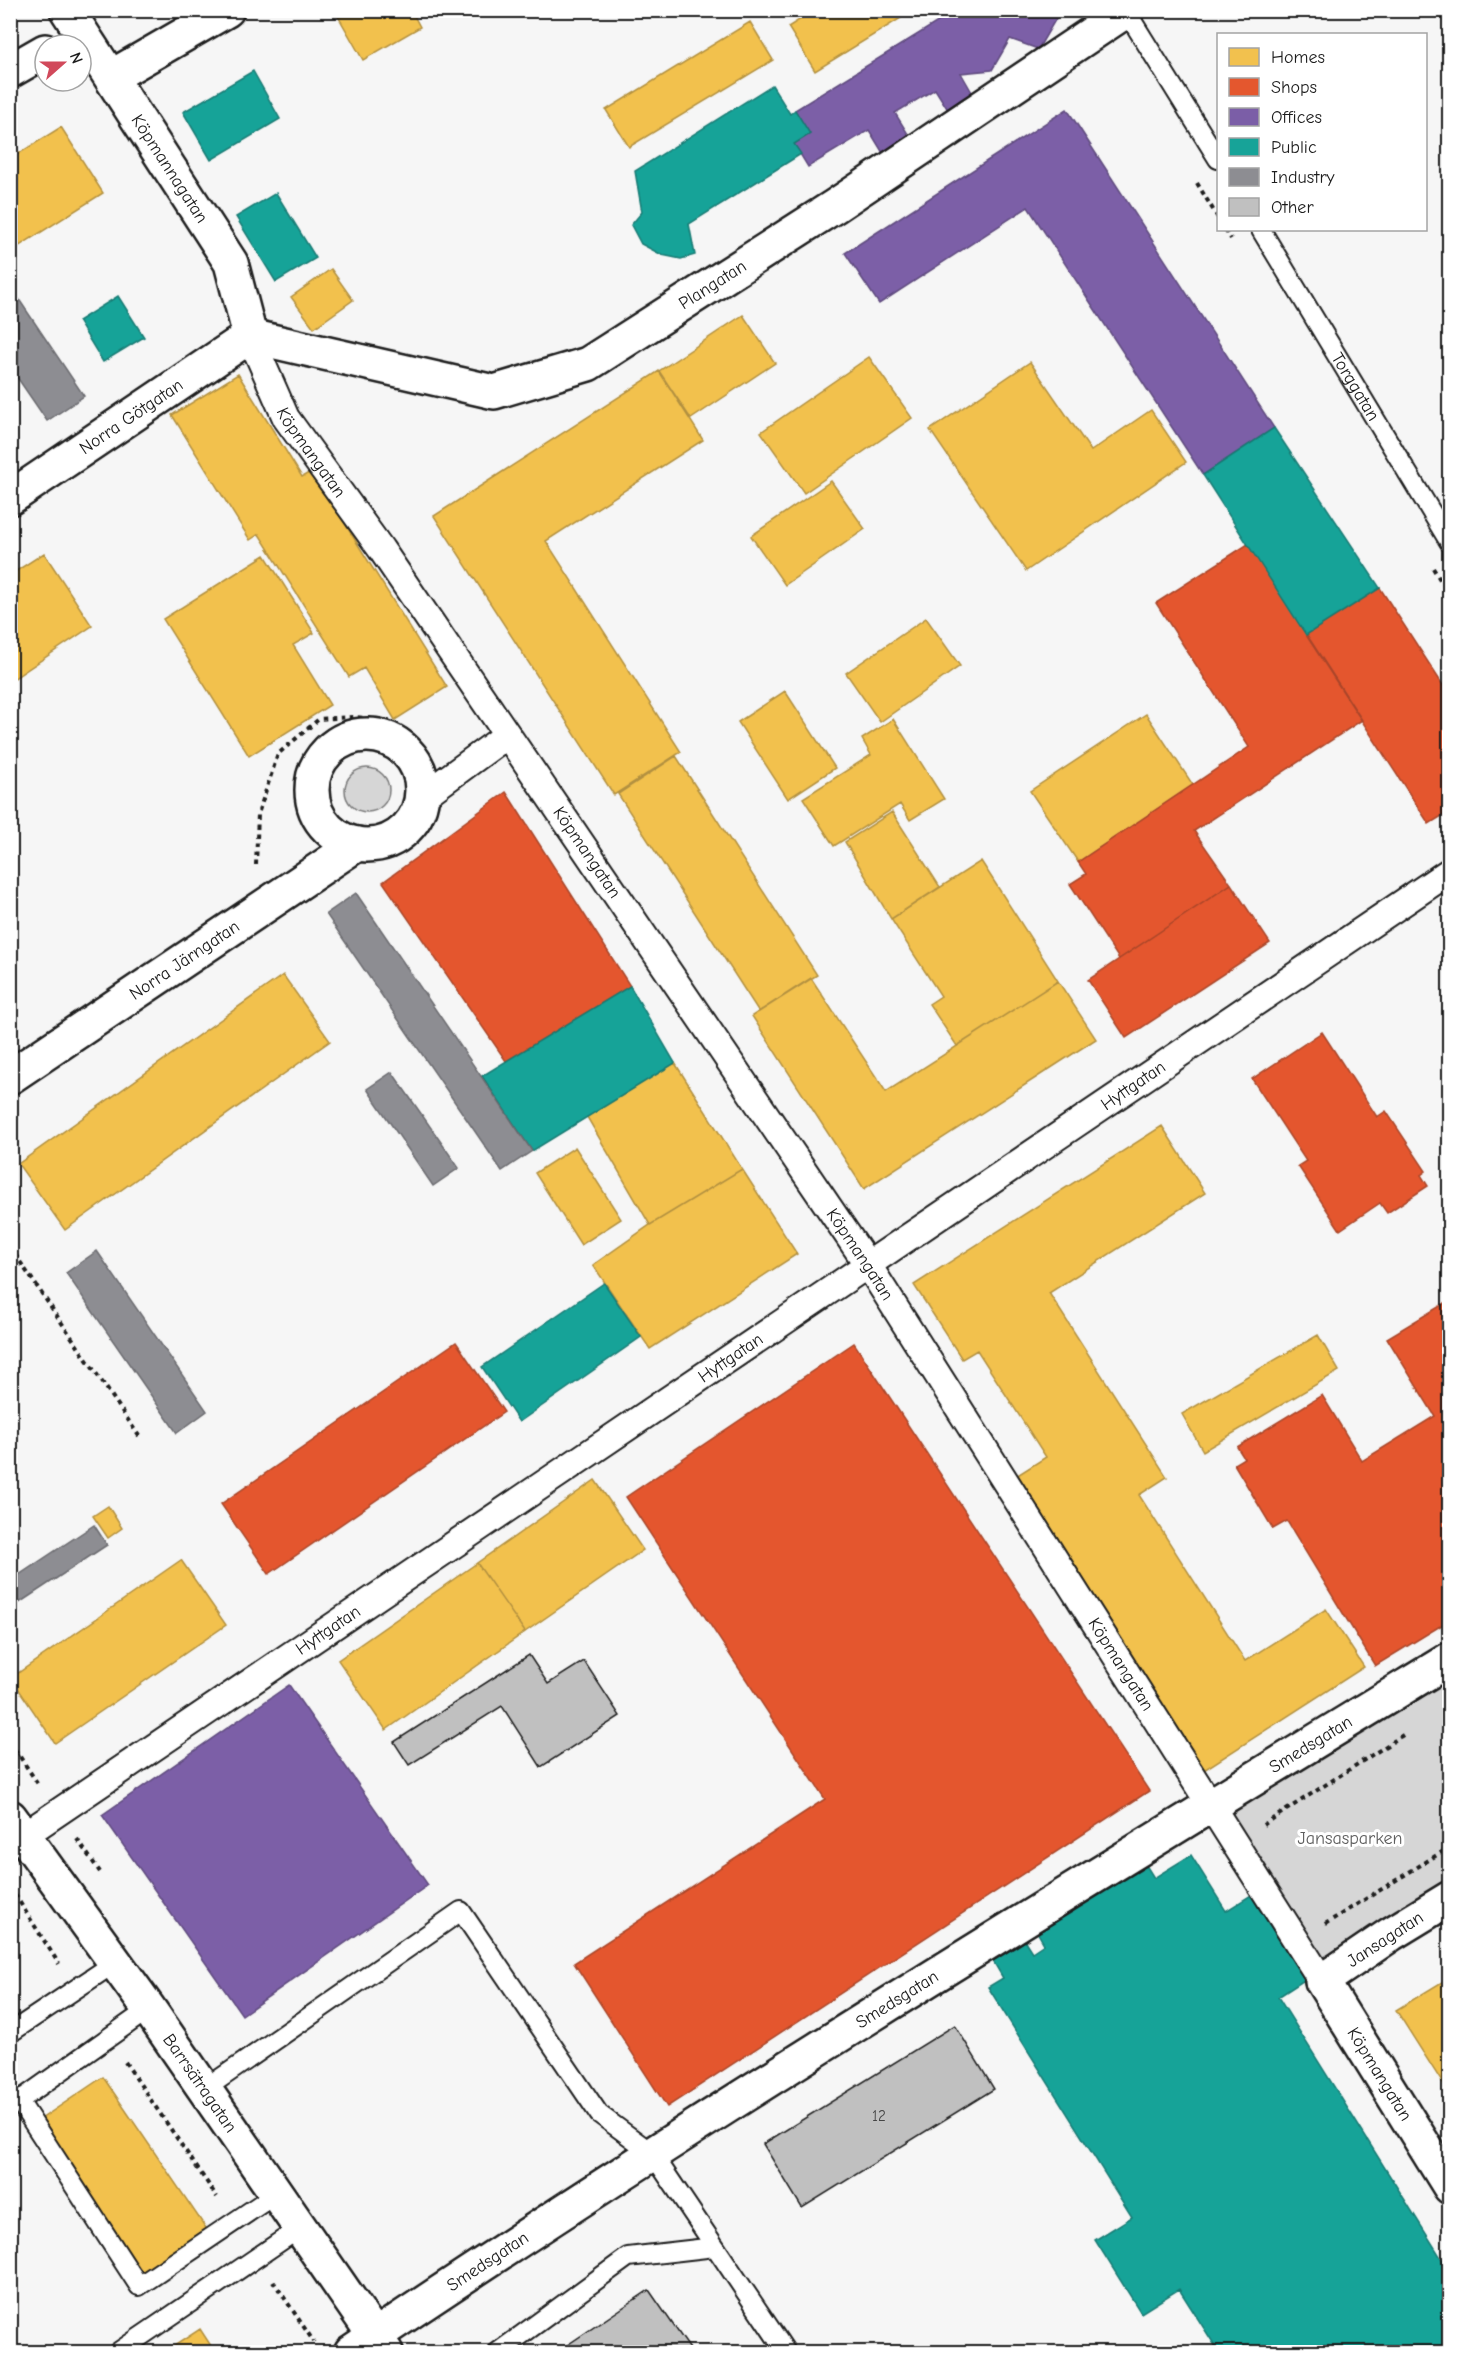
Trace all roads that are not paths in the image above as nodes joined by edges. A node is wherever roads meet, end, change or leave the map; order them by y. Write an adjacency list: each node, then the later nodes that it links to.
1 (227, 10): 6 (street)
2 (1126, 11): 7 (lane); 9 (street, Plangatan)
3 (67, 29): 6 (street, Köpmannagatan)
4 (33, 58): 5 (street)
5 (10, 71)
6 (111, 77): 9 (street, Köpmannagatan)
7 (1217, 157)
8 (1262, 231): 11 (lane, Torggatan)
9 (250, 336): 10 (street, Norra Götgatan); 12 (street, Köpmangatan)
10 (10, 498)
11 (1449, 543)
12 (507, 735): 13 (street, Norra Järngatan); 17 (street, Köpmangatan)
13 (429, 792): 14 (street, Norra Järngatan); 14 (street)
14 (357, 844): 16 (street, Norra Järngatan)
15 (1449, 872): 17 (street, Hyttgatan)
16 (10, 1077)
17 (868, 1265): 19 (street, Köpmangatan); 20 (street, Hyttgatan)
18 (1449, 1659): 19 (street, Smedsgatan)
19 (1211, 1805): 23 (street, Köpmangatan); 27 (street, Smedsgatan)
20 (15, 1833): 22 (street, Barrsätragatan)
21 (1449, 1898): 23 (street, Jansagatan)
22 (116, 1962): 24 (street, Barrsätragatan); 25 (lane)
23 (1322, 1981): 28 (street, Köpmangatan)
24 (149, 2009): 26 (street, Barrsätragatan); 29 (lane)
25 (10, 2033)
26 (205, 2089): 27 (lane); 29 (street, Barrsätragatan)
27 (652, 2153): 31 (lane); 32 (street, Smedsgatan)
28 (1449, 2187)
29 (276, 2193): 30 (street, Barrsätragatan)
30 (300, 2228): 32 (street, Barrsätragatan); 33 (lane)
31 (715, 2247): 34 (lane); 35 (lane)
32 (371, 2347)
33 (118, 2352)
34 (498, 2352)
35 (786, 2352)

